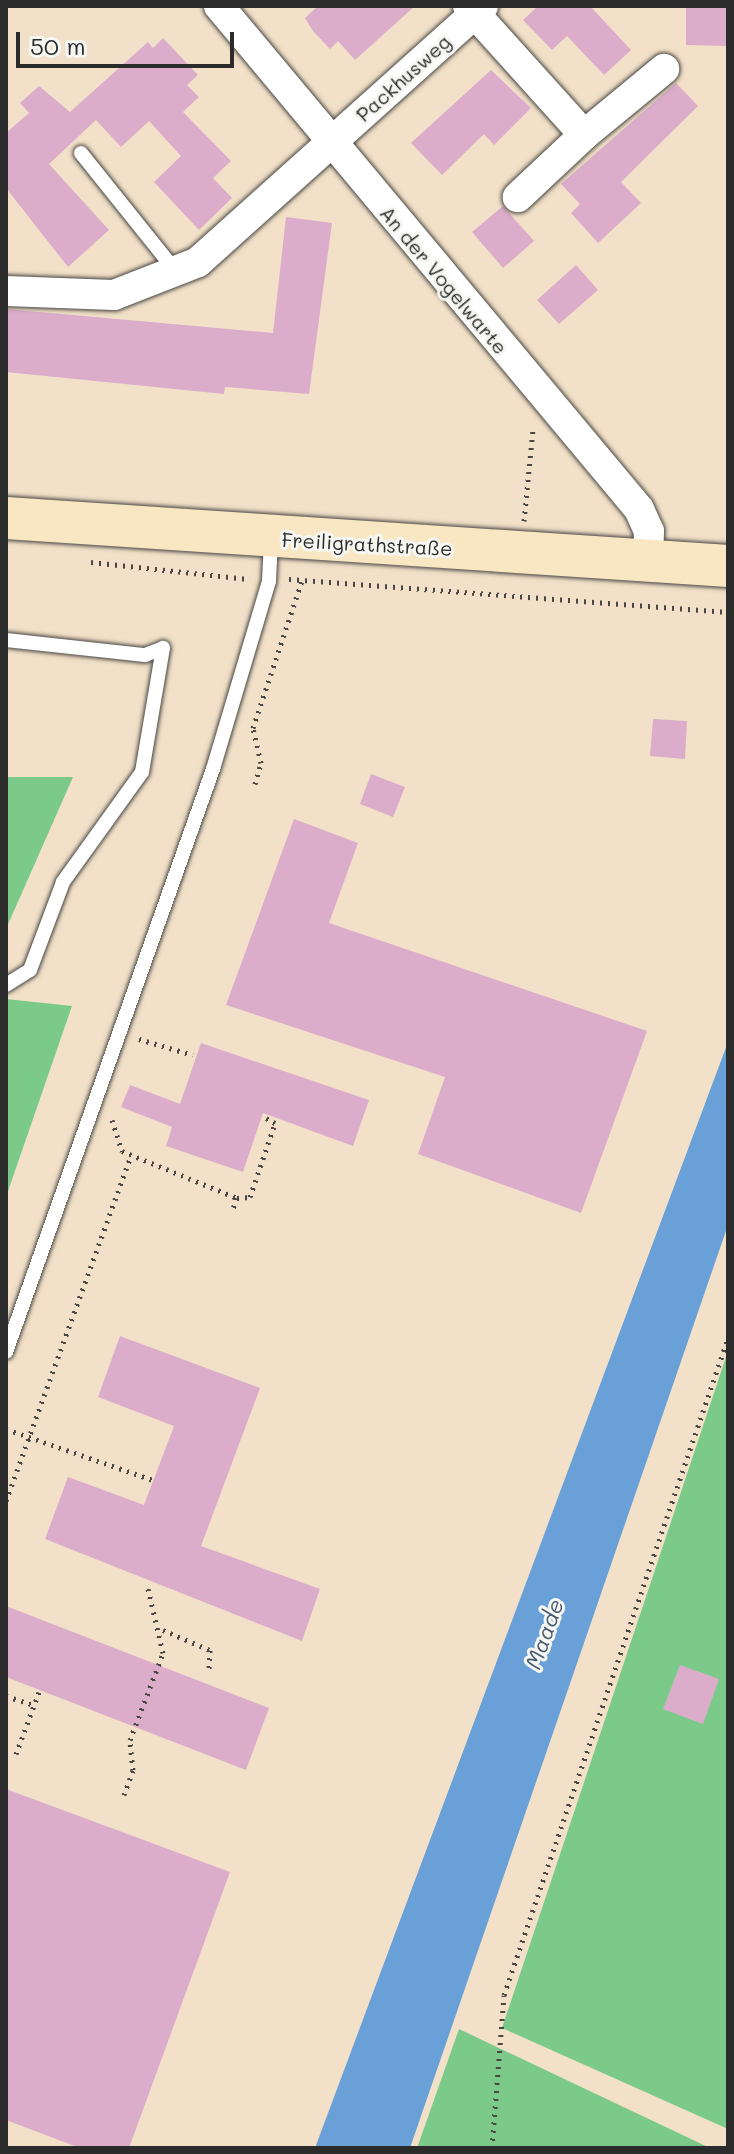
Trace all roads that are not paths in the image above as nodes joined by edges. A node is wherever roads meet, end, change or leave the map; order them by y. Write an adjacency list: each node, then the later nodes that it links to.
1 (219, 6): 5 (street, An der Vogelwarte)
2 (475, 8): 4 (street, Packhusweg); 5 (street, Packhusweg)
3 (664, 69): 4 (street)
4 (584, 135): 7 (street)
5 (331, 143): 8 (street, Packhusweg); 12 (street, An der Vogelwarte)
6 (81, 153): 8 (lane)
7 (518, 197)
8 (177, 273): 9 (street)
9 (6, 291)
10 (6, 518): 11 (main road, Freiligrathstraße)
11 (271, 538): 12 (main road, Freiligrathstraße); 16 (lane)
12 (648, 562): 13 (main road, Freiligrathstraße)
13 (728, 566)
14 (6, 640): 15 (lane)
15 (6, 985)
16 (6, 1352)

